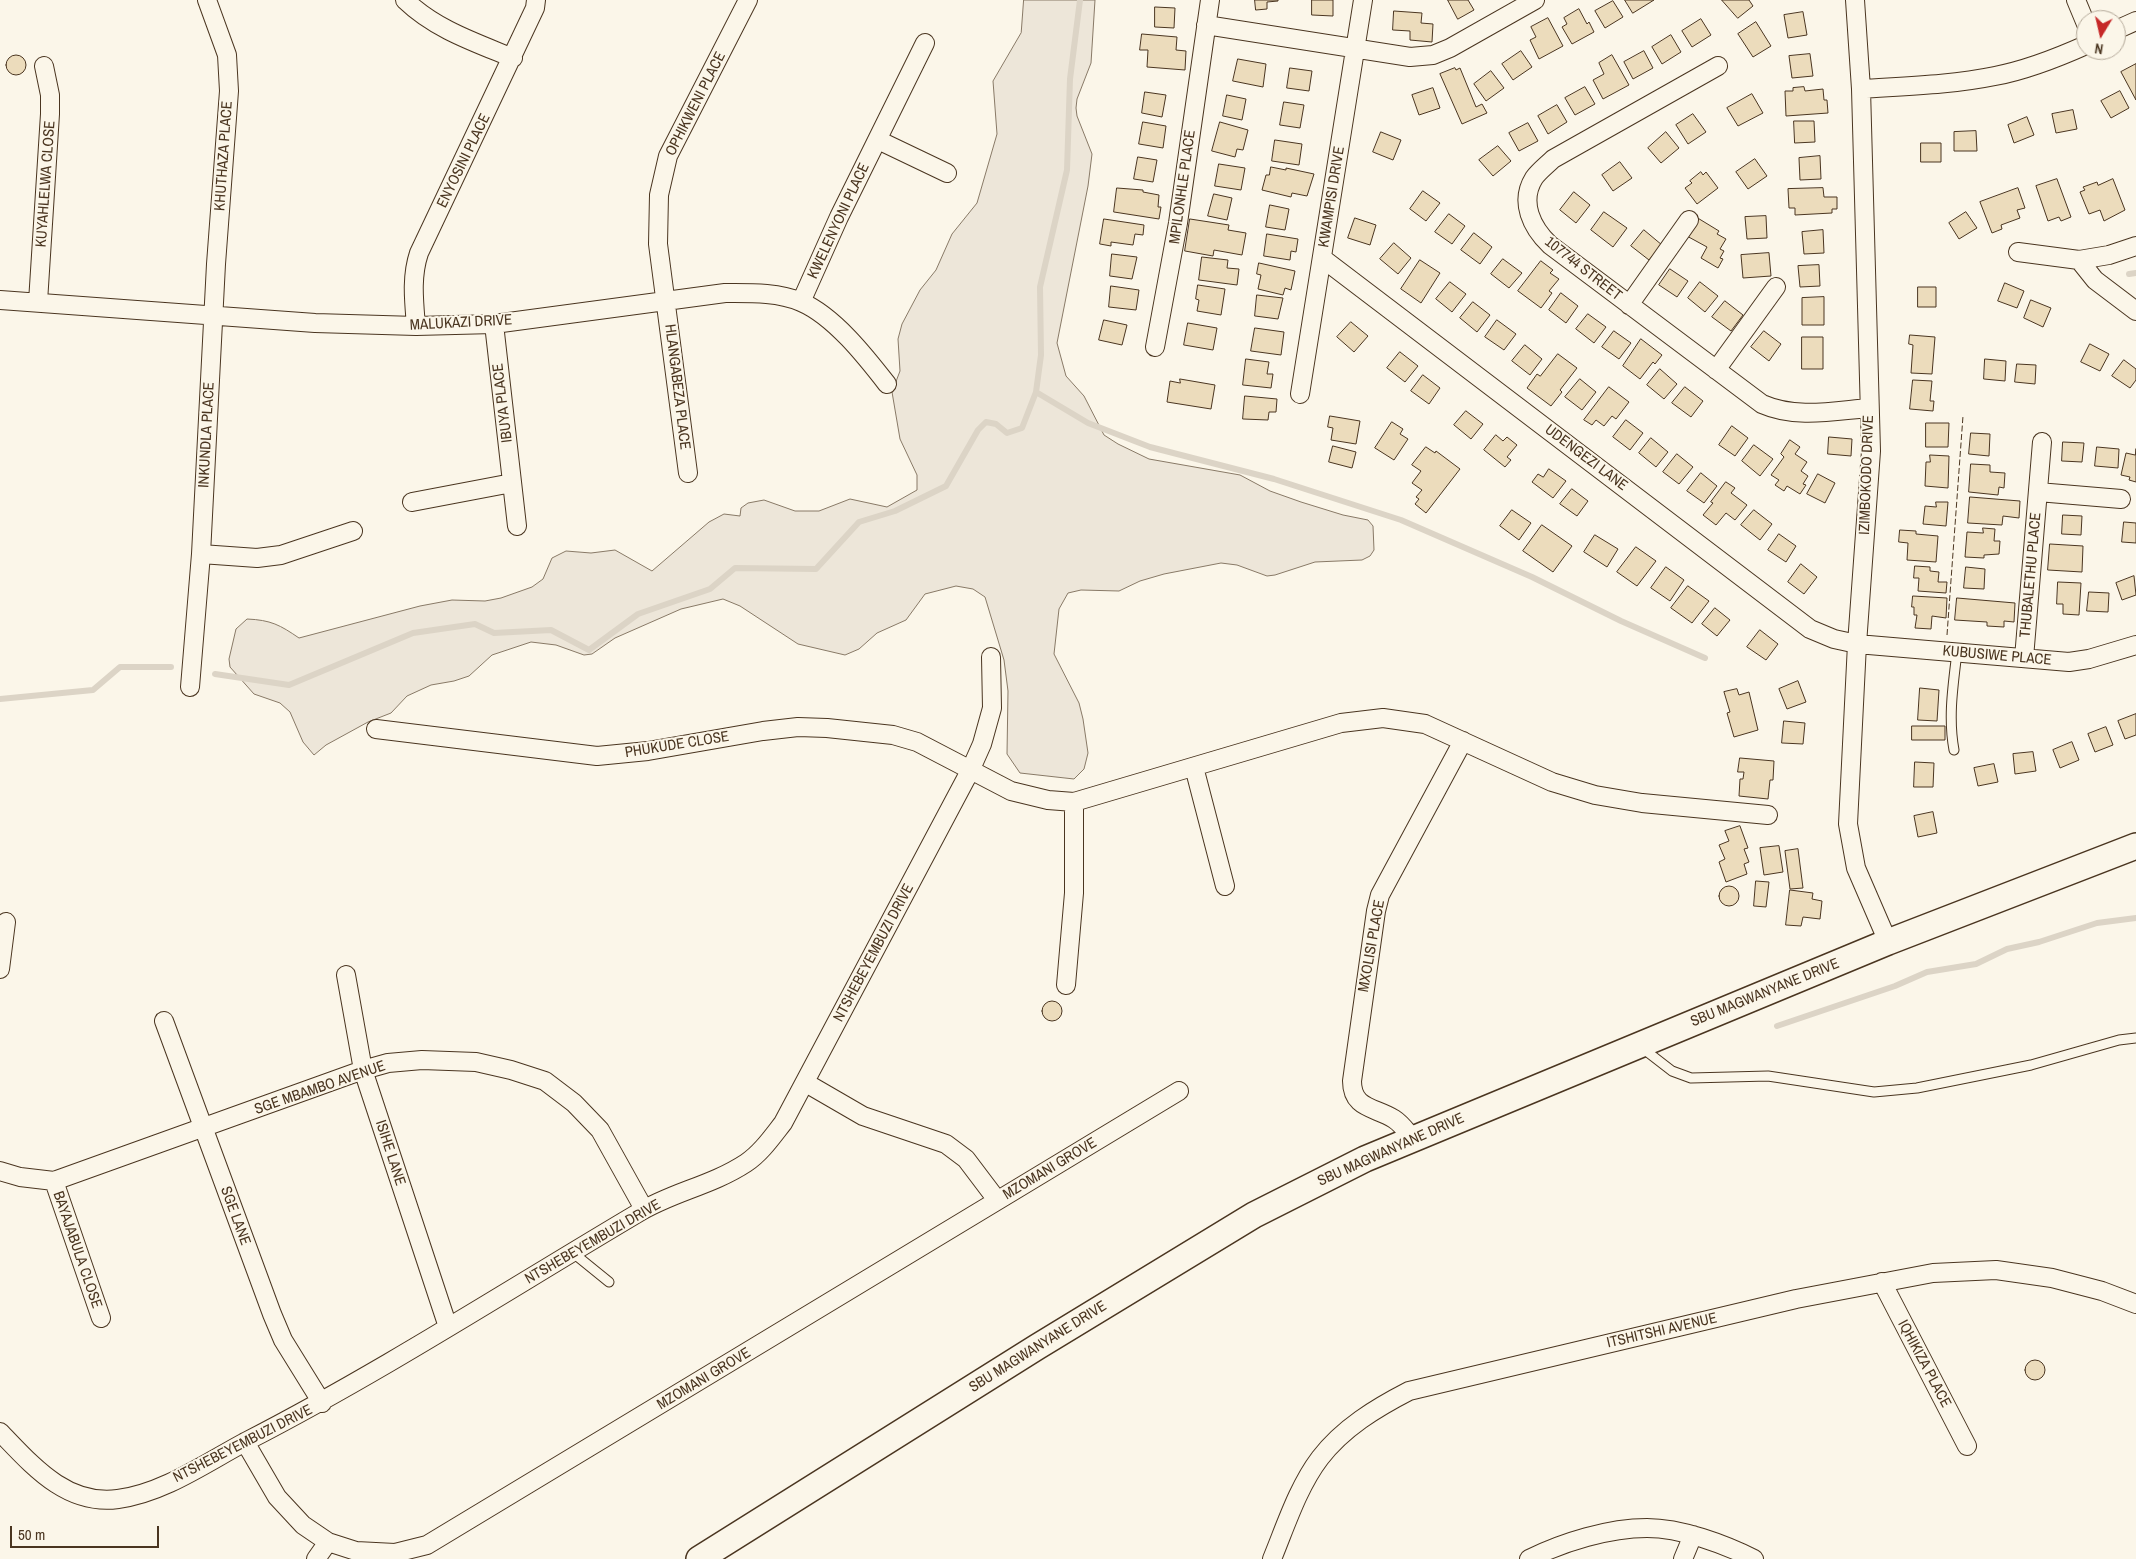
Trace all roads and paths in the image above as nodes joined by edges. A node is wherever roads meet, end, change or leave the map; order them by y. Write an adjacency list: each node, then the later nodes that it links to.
1 (207, 0): 31 (street, KHUTHAZA PLACE)
2 (405, 0): 13 (street)
3 (536, 0): 13 (street, ENYOSINI PLACE)
4 (748, 0): 26 (street, OPHIKWENI PLACE)
5 (1210, 0): 9 (street, MPILONHLE PLACE)
6 (1363, 0): 11 (street, KWAMPISI DRIVE)
7 (1535, 0): 11 (street)
8 (1856, 0): 16 (street, IZIMBOKODO DRIVE)
9 (1206, 25): 11 (street); 34 (street, MPILONHLE PLACE)
10 (925, 43): 17 (street, KWELENYONI PLACE)
11 (1356, 48): 22 (street, KWAMPISI DRIVE)
12 (2076, 49): 16 (street)
13 (513, 58): 33 (street, ENYOSINI PLACE)
14 (44, 66): 27 (street, KUYAHLELWA CLOSE)
15 (1718, 66): 29 (street, 107744 STREET)
16 (1861, 89): 38 (street, IZIMBOKODO DRIVE)
17 (878, 140): 18 (street); 28 (street, KWELENYONI PLACE)
18 (946, 173)
19 (1689, 220): 29 (street)
20 (2136, 246): 23 (street)
21 (2018, 252): 23 (street)
22 (1322, 258): 37 (street, KWAMPISI DRIVE); 48 (street, UDENGEZI LANE)
23 (2079, 260): 30 (street)
24 (1776, 287): 35 (street)
25 (0, 300): 27 (street, MALUKAZI DRIVE)
26 (666, 301): 28 (street, MALUKAZI DRIVE); 32 (street, MALUKAZI DRIVE); 40 (street, HLANGABEZA PLACE)
27 (38, 302): 31 (street, MALUKAZI DRIVE)
28 (801, 302): 36 (street, MALUKAZI DRIVE)
29 (1629, 304): 35 (street, 107744 STREET)
30 (2136, 311)
31 (213, 316): 33 (street, MALUKAZI DRIVE); 47 (street, INKUNDLA PLACE)
32 (494, 324): 33 (street, MALUKAZI DRIVE); 41 (street, IBUYA PLACE)
33 (416, 326)
34 (1155, 347)
35 (1716, 370): 38 (street, 107744 STREET)
36 (887, 384)
37 (1300, 394)
38 (1869, 408): 48 (street, IZIMBOKODO DRIVE)
39 (2042, 442): 42 (street, THUBALETHU PLACE)
40 (688, 472)
41 (512, 483): 44 (street); 45 (street, IBUYA PLACE)
42 (2038, 492): 43 (street, THUBALETHU PLACE); 52 (street, THUBALETHU PLACE)
43 (2121, 499)
44 (412, 502)
45 (517, 526)
46 (353, 531): 47 (street)
47 (201, 554): 53 (street, INKUNDLA PLACE)
48 (1856, 644): 50 (street, KUBUSIWE PLACE); 64 (street, IZIMBOKODO DRIVE)
49 (2136, 645): 52 (street, KUBUSIWE PLACE)
50 (1957, 652): 52 (street, KUBUSIWE PLACE); 56 (lane)
51 (991, 657): 58 (street, NTSHEBEYEMBUZI DRIVE)
52 (2024, 658)
53 (190, 687)
54 (376, 729): 58 (street, PHUKUDE CLOSE)
55 (1463, 741): 57 (street); 60 (street); 75 (street, MXOLISI PLACE)
56 (1954, 750)
57 (1194, 767): 59 (street); 62 (street)
58 (970, 771): 59 (street); 72 (street, NTSHEBEYEMBUZI DRIVE)
59 (1074, 802): 67 (street)
60 (1768, 815)
61 (2136, 846): 64 (main road, SBU MAGWANYANE DRIVE)
62 (1225, 886)
63 (6, 922): 65 (street)
64 (1888, 942): 70 (main road, SBU MAGWANYANE DRIVE)
65 (0, 969)
66 (346, 975): 71 (street, ISIHE LANE)
67 (1066, 986)
68 (164, 1021): 74 (street, SGE LANE)
69 (2136, 1038): 70 (lane)
70 (1639, 1045): 75 (main road, SBU MAGWANYANE DRIVE)
71 (363, 1070): 74 (street, SGE MBAMBO AVENUE); 79 (street, SGE MBAMBO AVENUE); 85 (street, ISIHE LANE)
72 (806, 1083): 78 (street); 79 (street, NTSHEBEYEMBUZI DRIVE)
73 (1179, 1091): 78 (street, MZOMANI GROVE)
74 (204, 1128): 77 (street, SGE MBAMBO AVENUE); 86 (street, SGE LANE)
75 (1413, 1139): 93 (main road, SBU MAGWANYANE DRIVE)
76 (0, 1171): 77 (street, SGE MBAMBO AVENUE)
77 (54, 1181): 84 (street, BAYAJABULA CLOSE)
78 (997, 1200): 91 (street, MZOMANI GROVE)
79 (644, 1209): 80 (street, NTSHEBEYEMBUZI DRIVE)
80 (572, 1252): 81 (lane); 85 (street, NTSHEBEYEMBUZI DRIVE)
81 (609, 1282)
82 (1882, 1282): 83 (street, ITSHITSHI AVENUE); 89 (street, IQHIKIZA PLACE); 94 (street, ITSHITSHI AVENUE)
83 (2136, 1304)
84 (101, 1318)
85 (448, 1326): 86 (street, NTSHEBEYEMBUZI DRIVE)
86 (322, 1403): 88 (street, NTSHEBEYEMBUZI DRIVE)
87 (0, 1432): 88 (street, NTSHEBEYEMBUZI DRIVE)
88 (245, 1442): 91 (street, MZOMANI GROVE)
89 (1967, 1446)
90 (1693, 1535): 95 (street); 96 (street); 97 (street)
91 (328, 1542): 92 (street)
92 (316, 1559)
93 (699, 1559)
94 (1272, 1559)
95 (1529, 1559)
96 (1683, 1559)
97 (1754, 1559)

